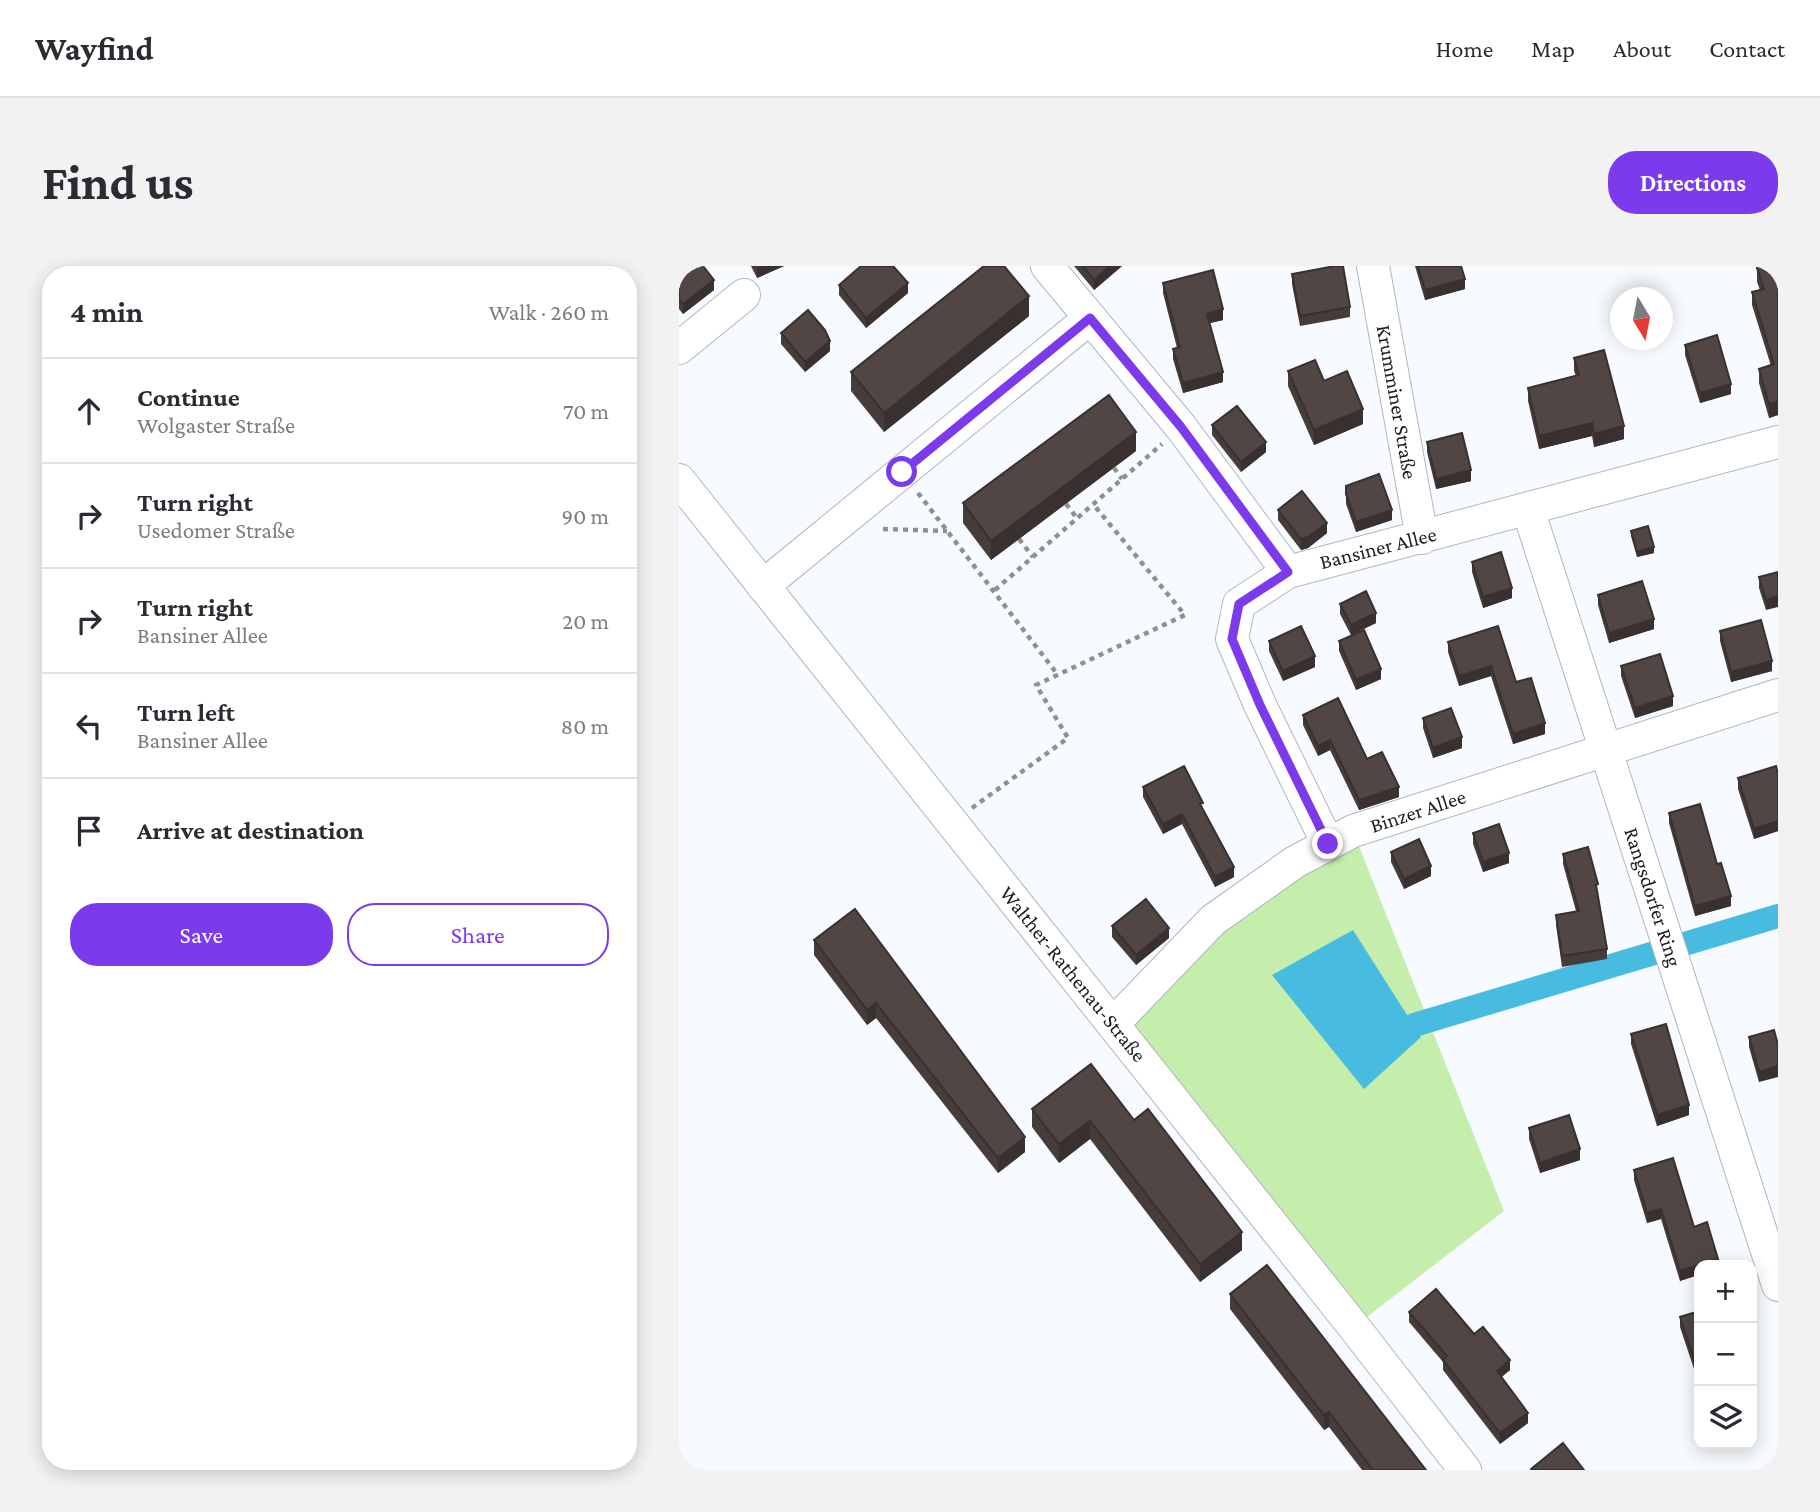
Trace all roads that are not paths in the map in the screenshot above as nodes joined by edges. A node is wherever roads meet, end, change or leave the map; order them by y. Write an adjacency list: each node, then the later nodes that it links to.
1 (1047, 266): 4 (street)
2 (1373, 266): 9 (street, Krumminer Straße)
3 (744, 295): 5 (street)
4 (1090, 318): 10 (street); 11 (street)
5 (679, 348)
6 (1778, 442): 8 (street, Bansiner Allee)
7 (679, 480): 11 (street, Walther-Rathenau-Straße)
8 (1528, 509): 9 (street, Bansiner Allee); 13 (street, Rangsdorfer Ring)
9 (1422, 538): 10 (street, Bansiner Allee)
10 (1288, 572): 14 (street, Bansiner Allee)
11 (764, 586): 15 (street, Walther-Rathenau-Straße)
12 (1778, 695): 13 (street, Binzer Allee)
13 (1607, 750): 14 (street, Binzer Allee); 16 (street, Rangsdorfer Ring)
14 (1328, 844): 15 (street, Binzer Allee)
15 (1113, 1024): 17 (street, Walther-Rathenau-Straße)
16 (1778, 1285)
17 (1465, 1470)

